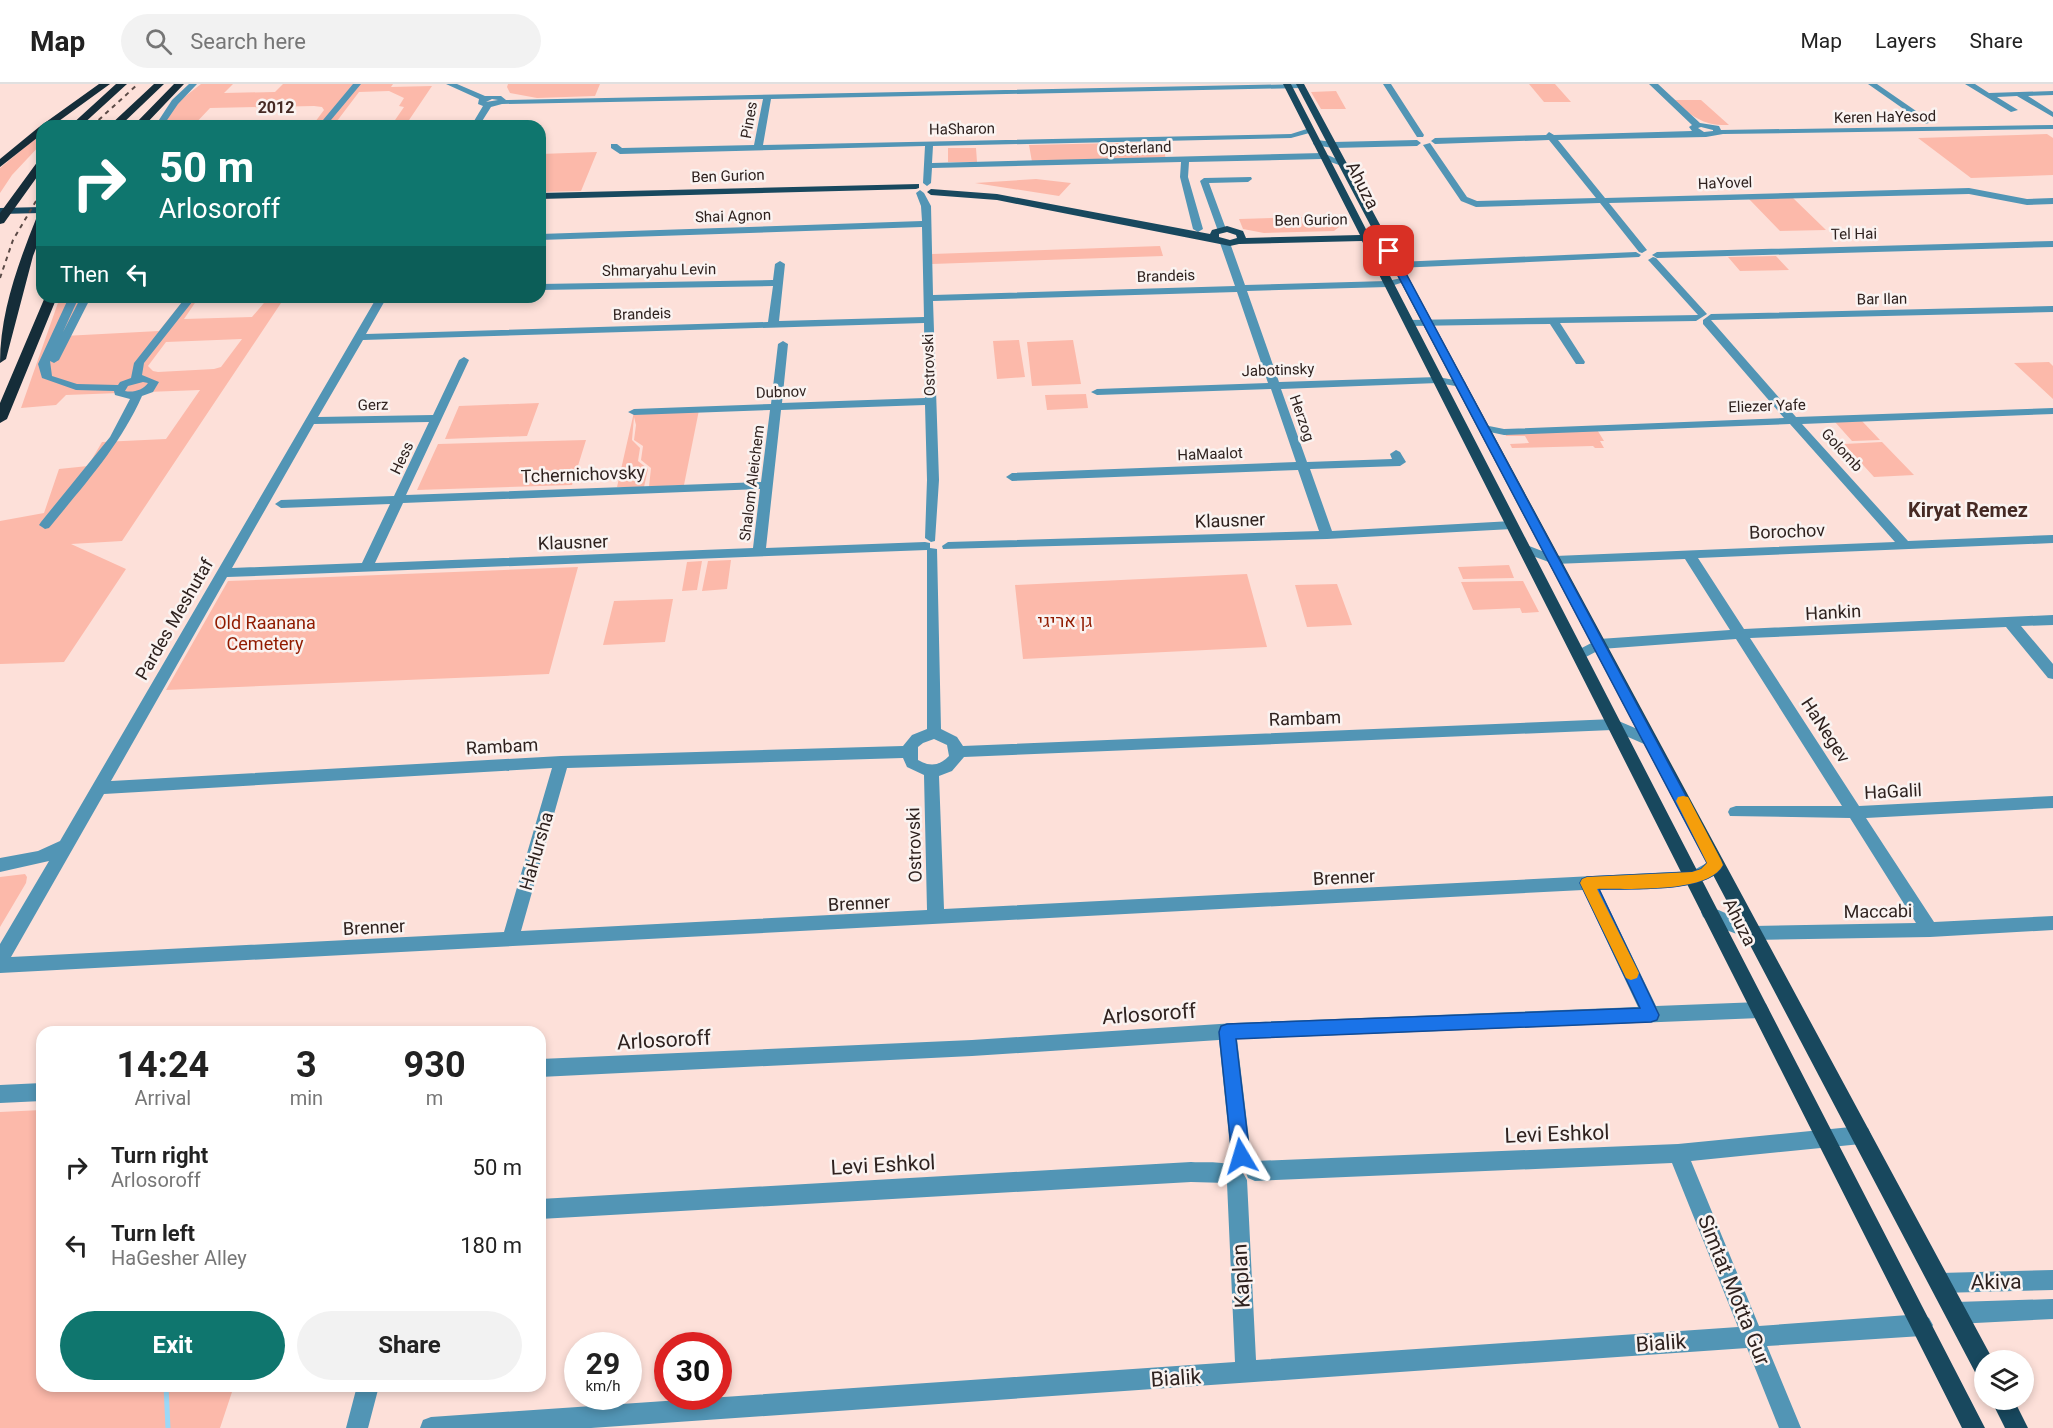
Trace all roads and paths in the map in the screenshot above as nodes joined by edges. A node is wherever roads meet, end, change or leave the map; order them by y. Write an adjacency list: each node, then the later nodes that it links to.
1 (105, 84): 23 (highway)
2 (122, 84): 24 (highway)
3 (159, 84): 25 (highway)
4 (179, 84): 26 (highway)
5 (193, 84): 27 (street)
6 (199, 84): 28 (street)
7 (357, 84): 29 (street)
8 (450, 84): 20 (street)
9 (1387, 84): 37 (street)
10 (1653, 84): 33 (street)
11 (1872, 84): 31 (street)
12 (1969, 84): 18 (street)
13 (2003, 84): 17 (street)
14 (1294, 85): 15 (street); 40 (main road, Ahuza)
15 (970, 88): 19 (street)
16 (2053, 93): 17 (street)
17 (2019, 94): 18 (street); 22 (street)
18 (1986, 95): 21 (street)
19 (767, 97): 20 (street); 42 (street, Pines)
20 (490, 98): 30 (street)
21 (2014, 110)
22 (2050, 117): 31 (street, Keren HaYesod); 32 (street)
23 (54, 120)
24 (82, 120)
25 (120, 120)
26 (144, 120)
27 (163, 120)
28 (171, 120)
29 (327, 120)
30 (478, 120)
31 (1928, 122): 34 (street, Keren HaYesod)
32 (2053, 127): 34 (street, Keren HaYesod)
33 (1697, 128): 34 (street); 36 (street)
34 (1715, 130)
35 (36, 134): 44 (highway)
36 (1551, 136): 37 (street); 50 (street)
37 (1424, 140): 38 (street); 50 (street, HaYovel)
38 (1351, 142): 40 (street); 40 (street)
39 (929, 144): 40 (street, HaSharon); 42 (street, HaSharon); 45 (street, Ostrovski)
40 (1328, 145): 43 (street, Opsterland); 61 (main road, Ahuza); 64 (main road, Ahuza)
41 (614, 146): 42 (street, HaSharon)
42 (758, 148)
43 (1185, 160): 45 (street, Opsterland); 58 (street)
44 (0, 164)
45 (928, 166): 48 (street, Ostrovski)
46 (36, 171): 56 (highway)
47 (1248, 179): 60 (street)
48 (924, 188): 49 (main road, Ben Gurion); 52 (main road, Ben Gurion); 57 (street, Ostrovski); 58 (main road, Ben Gurion); 60 (main road, Ben Gurion)
49 (546, 196)
50 (1603, 201): 51 (street, HaYovel); 68 (street)
51 (2053, 201)
52 (546, 202)
53 (36, 210): 54 (main road)
54 (0, 211)
55 (36, 218): 56 (main road)
56 (0, 219)
57 (926, 224): 62 (street, Shai Agnon); 77 (street, Ostrovski)
58 (1197, 229): 60 (main road, Ben Gurion)
59 (36, 233): 92 (highway)
60 (1216, 233): 65 (main road); 66 (main road)
61 (1364, 236): 63 (main road); 63 (main road, Ben Gurion); 64 (main road, Ben Gurion); 74 (main road, Ahuza)
62 (546, 237)
63 (1337, 237): 65 (main road, Ben Gurion)
64 (1382, 237): 71 (main road, Ahuza)
65 (1241, 238): 66 (main road)
66 (1225, 243): 76 (street, Herzog)
67 (2053, 244): 69 (street, Tel Hai)
68 (1639, 252): 69 (street); 71 (street)
69 (1655, 257): 84 (street, Golomb)
70 (780, 264): 73 (street)
71 (1397, 265): 72 (main road, Ahuza)
72 (1404, 279): 74 (street, Brandeis); 88 (main road, Ahuza)
73 (778, 283): 75 (street, Shmaryahu Levin); 87 (street)
74 (1388, 284): 76 (street, Brandeis); 89 (main road, Ahuza)
75 (546, 287)
76 (1241, 289): 77 (street, Brandeis); 99 (street, Herzog)
77 (927, 298): 85 (street, Ostrovski)
78 (48, 303): 107 (highway)
79 (71, 303): 97 (street)
80 (83, 303): 97 (street)
81 (186, 303): 95 (street)
82 (378, 303): 90 (street, Pardes Meshutaf)
83 (2053, 309): 84 (street, Bar Ilan)
84 (1704, 318): 86 (street, Bar Ilan); 109 (street, Golomb)
85 (927, 320): 87 (street, Brandeis); 103 (street, Ostrovski)
86 (1554, 322): 88 (street, Bar Ilan); 94 (street)
87 (773, 325): 90 (street, Brandeis)
88 (1429, 326): 89 (street, Bar Ilan); 98 (main road, Ahuza)
89 (1411, 327): 96 (main road, Ahuza)
90 (358, 337): 110 (street, Pardes Meshutaf)
91 (783, 344): 104 (street, Shalom Aleichem)
92 (0, 359)
93 (464, 360): 108 (street, Hess)
94 (1580, 362)
95 (137, 379): 100 (street); 102 (street)
96 (1438, 380): 98 (street, Jabotinsky); 99 (street, Jabotinsky); 119 (main road, Ahuza)
97 (62, 383): 100 (street)
98 (1461, 384): 111 (main road, Ahuza)
99 (1275, 386): 101 (street, Jabotinsky); 113 (street, Herzog)
100 (120, 388): 102 (street)
101 (1097, 392)
102 (137, 396): 118 (street)
103 (930, 401): 104 (street, Dubnov); 122 (street, Ostrovski)
104 (776, 408): 106 (street, Dubnov); 115 (street, Shalom Aleichem)
105 (2053, 411): 109 (street, Eliezer Yafe)
106 (634, 412)
107 (0, 418)
108 (437, 418): 110 (street, Gerz); 116 (street, Hess)
109 (1792, 420): 111 (street, Eliezer Yafe); 123 (street, Golomb)
110 (310, 422): 129 (street, Pardes Meshutaf)
111 (1484, 428): 127 (main road, Ahuza)
112 (1396, 454): 113 (street, HaMaalot)
113 (1303, 466): 114 (street, HaMaalot); 120 (street, Herzog)
114 (1012, 477)
115 (768, 485): 116 (street, Tchernichovsky); 125 (street, Shalom Aleichem)
116 (399, 499): 117 (street, Tchernichovsky); 128 (street, Hess)
117 (281, 504)
118 (45, 525)
119 (1512, 525): 120 (street, Klausner); 124 (main road, Ahuza)
120 (1327, 535): 122 (street, Klausner)
121 (2053, 539): 123 (street, Borochov)
122 (929, 545): 125 (street, Klausner); 137 (street, Ostrovski)
123 (1905, 545): 126 (street, Borochov)
124 (1524, 548): 127 (street, Borochov); 134 (main road, Ahuza)
125 (759, 553): 128 (street, Klausner)
126 (1688, 553): 127 (street, Borochov); 132 (street, HaNegev)
127 (1554, 560): 133 (main road, Ahuza)
128 (366, 568): 129 (street, Klausner)
129 (223, 573): 143 (street, Pardes Meshutaf)
130 (2053, 620): 131 (street, Hankin)
131 (2010, 622): 132 (street, Hankin); 135 (street)
132 (1740, 634): 133 (street, Hankin); 146 (street, HaNegev)
133 (1603, 640): 134 (street, Hankin); 138 (main road, Ahuza)
134 (1579, 655): 136 (main road, Ahuza)
135 (2053, 674)
136 (1614, 724): 138 (street, Rambam); 140 (street, Rambam); 151 (main road, Ahuza)
137 (934, 734): 139 (street); 140 (street)
138 (1651, 741): 149 (main road, Ahuza)
139 (908, 752): 141 (street, Rambam); 142 (street)
140 (957, 752): 142 (street)
141 (561, 762): 143 (street, Rambam); 160 (street, HaHursha)
142 (931, 771): 156 (street, Ostrovski)
143 (99, 788): 147 (street, Pardes Meshutaf)
144 (2053, 802): 146 (street, HaGalil)
145 (1736, 812): 146 (street, HaGalil)
146 (1856, 812): 158 (street, HaNegev)
147 (66, 844): 148 (street); 154 (street, Pardes Meshutaf)
148 (0, 865)
149 (1716, 865): 151 (street, Brenner); 159 (main road, Ahuza)
150 (0, 872): 154 (street)
151 (1692, 878): 152 (street, Brenner); 155 (main road, Ahuza)
152 (1659, 880): 153 (street, Brenner); 155 (street, Maccabi)
153 (1587, 883): 156 (street, Brenner); 164 (street)
154 (43, 884): 161 (street, Pardes Meshutaf)
155 (1706, 906): 159 (street, Maccabi); 163 (main road, Ahuza)
156 (936, 918): 160 (street, Brenner)
157 (2053, 922): 158 (street, Maccabi)
158 (1930, 930): 159 (street, Maccabi)
159 (1752, 933): 169 (main road, Ahuza)
160 (510, 940): 162 (street, Brenner)
161 (0, 960)
162 (0, 965)
163 (1760, 1010): 164 (street, Arlosoroff); 170 (main road, Ahuza)
164 (1651, 1015): 165 (street, Arlosoroff)
165 (1227, 1032): 166 (street, Arlosoroff); 172 (street)
166 (546, 1068)
167 (36, 1092): 168 (street)
168 (0, 1094)
169 (1861, 1135): 170 (street, Levi Eshkol); 175 (main road, Ahuza)
170 (1826, 1138): 171 (street, Levi Eshkol); 178 (main road, Ahuza)
171 (1678, 1153): 172 (street, Levi Eshkol); 179 (street, Simtat Motta Gur)
172 (1240, 1175): 173 (street, Levi Eshkol); 181 (street, Kaplan)
173 (546, 1209)
174 (2053, 1280): 175 (street, Akiva)
175 (1940, 1283): 177 (main road, Ahuza)
176 (2053, 1309): 177 (street, Akiva)
177 (1956, 1312): 180 (main road, Ahuza)
178 (1922, 1325): 179 (street, Bialik); 187 (main road, Ahuza)
179 (1753, 1337): 181 (street, Bialik); 186 (street, Simtat Motta Gur)
180 (1976, 1350)
181 (1246, 1372): 185 (street, Bialik)
182 (366, 1392): 184 (street)
183 (2008, 1410): 188 (main road)
184 (357, 1428)
185 (431, 1428)
186 (1790, 1428)
187 (1974, 1428)
188 (2018, 1428)

